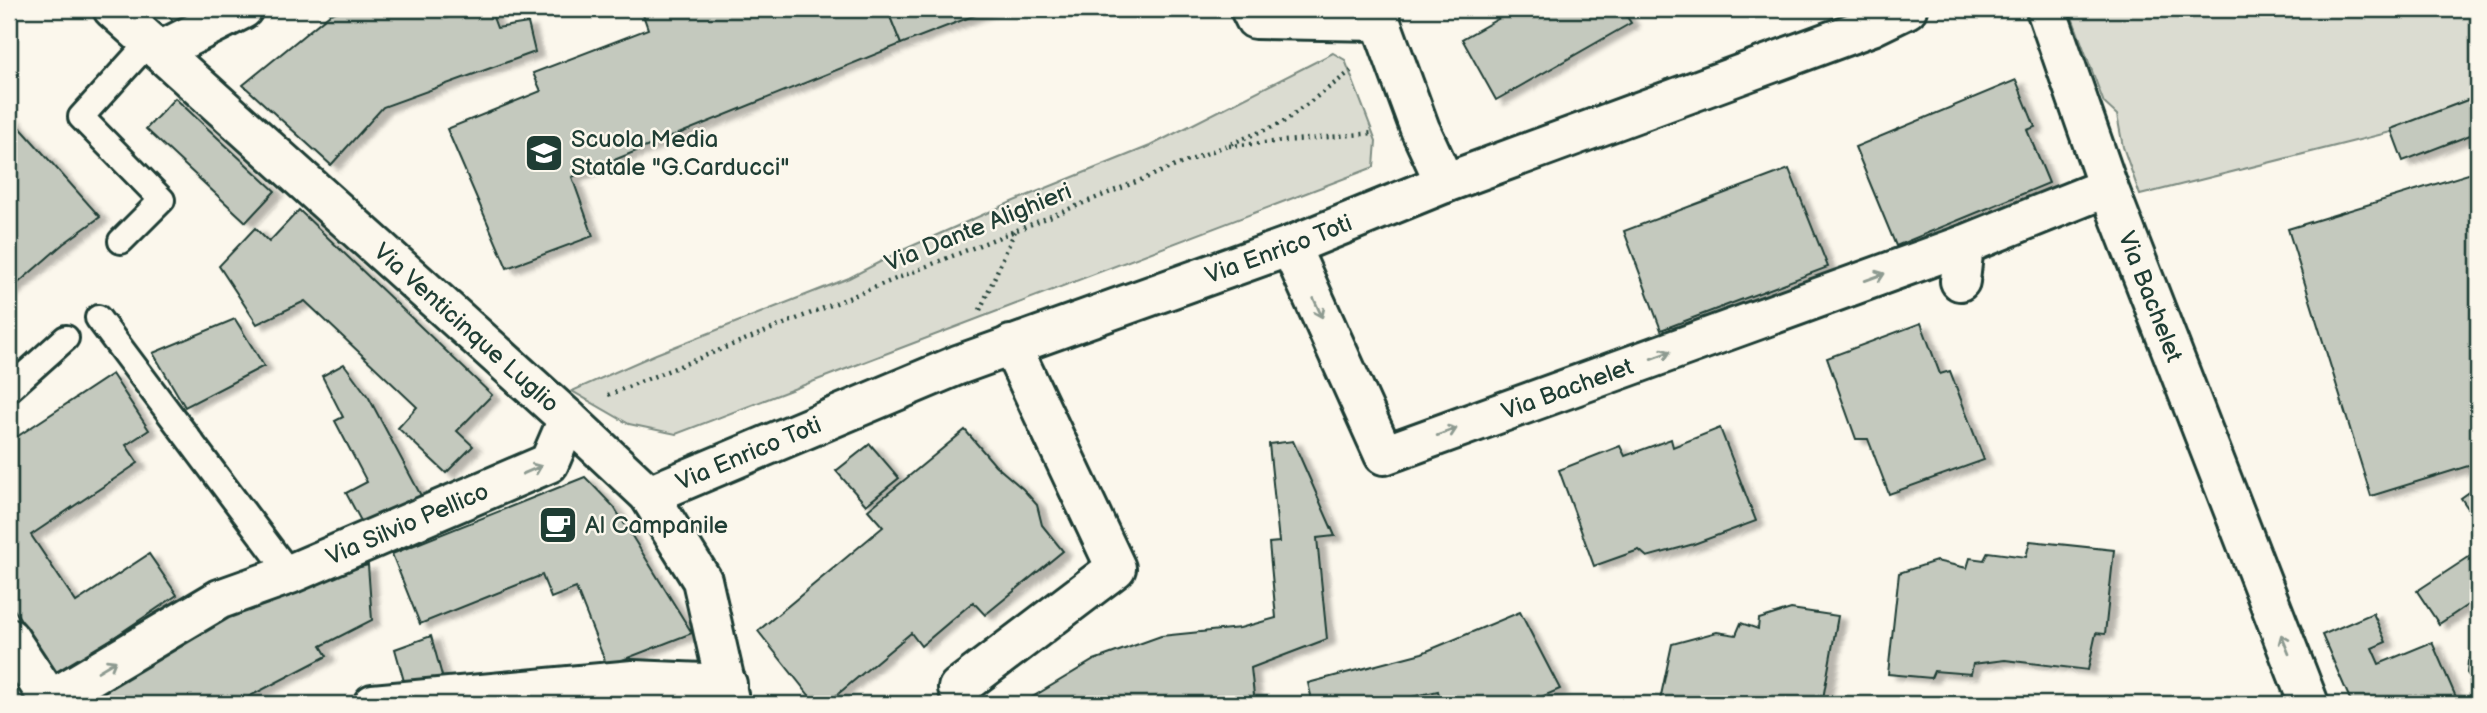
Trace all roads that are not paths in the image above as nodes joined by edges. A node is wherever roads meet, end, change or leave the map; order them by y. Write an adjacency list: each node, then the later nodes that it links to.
1 (113, 9): 7 (street, Via Venticinque Luglio)
2 (243, 9): 7 (street)
3 (1251, 9): 6 (street)
4 (1907, 9): 8 (street, Via Enrico Toti)
5 (2046, 9): 9 (street, Via Bachelet)
6 (1382, 24): 8 (street)
7 (155, 46): 10 (lane); 16 (street, Via Venticinque Luglio)
8 (1445, 183): 11 (street, Via Enrico Toti)
9 (2108, 187): 11 (street, Via Bachelet, one-way to 9); 23 (street, Via Bachelet, one-way to 9)
10 (121, 241)
11 (1290, 246): 14 (street, Via Enrico Toti)
12 (99, 318): 18 (lane)
13 (66, 338): 15 (lane)
14 (1011, 345): 17 (street, Via Enrico Toti); 20 (street)
15 (9, 389)
16 (568, 419): 17 (street, Via Venticinque Luglio); 18 (street, Via Silvio Pellico, one-way to 16)
17 (649, 495): 21 (street, Via Venticinque Luglio)
18 (290, 574): 19 (street, Via Silvio Pellico, one-way to 18)
19 (9, 638)
20 (958, 688)
21 (729, 694): 22 (street)
22 (373, 704)
23 (2309, 704)

